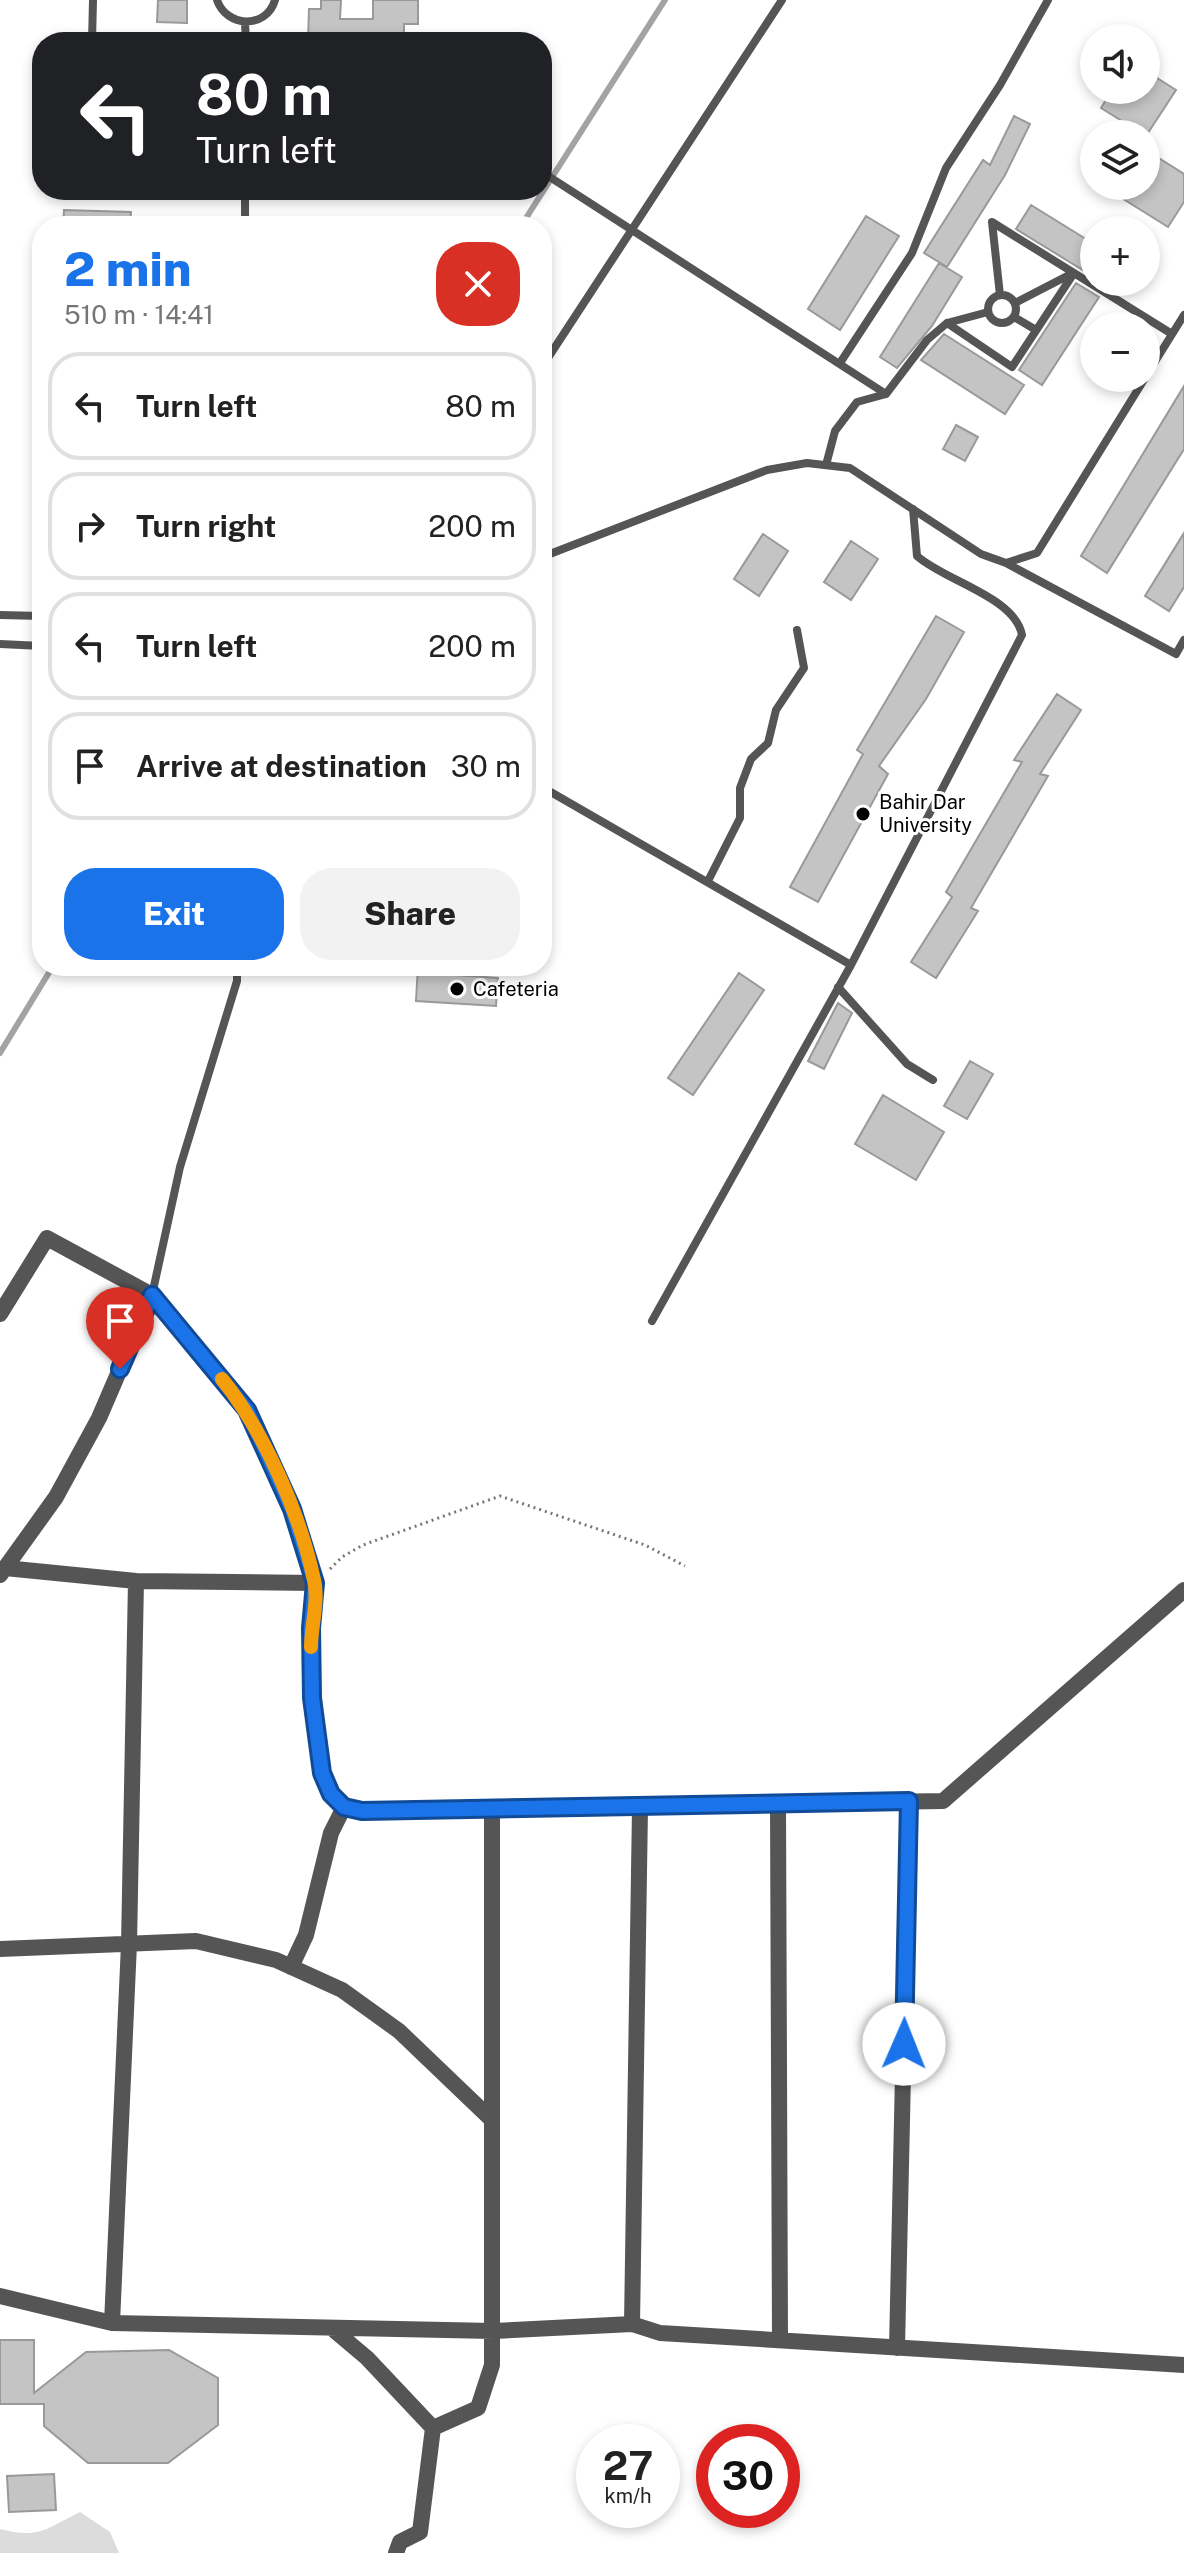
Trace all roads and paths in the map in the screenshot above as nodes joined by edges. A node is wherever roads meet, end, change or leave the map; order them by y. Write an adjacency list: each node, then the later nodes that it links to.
1 (93, 0): 7 (lane)
2 (217, 0): 6 (lane)
3 (275, 0): 6 (lane)
4 (782, 0): 10 (lane)
5 (1048, 0): 22 (lane)
6 (245, 23): 8 (lane)
7 (92, 32)
8 (245, 32)
9 (552, 179): 10 (lane)
10 (633, 228): 20 (lane); 22 (lane)
11 (1074, 273): 12 (lane); 13 (lane); 18 (lane); 19 (lane)
12 (1000, 295): 13 (lane); 14 (lane)
13 (1015, 303): 16 (lane)
14 (988, 312): 16 (lane); 17 (lane)
15 (1184, 315): 19 (lane)
16 (1014, 317): 18 (lane)
17 (947, 323): 18 (lane); 24 (lane)
18 (1036, 330)
19 (1172, 334): 21 (lane)
20 (552, 352)
21 (1160, 354)
22 (840, 363): 24 (lane)
23 (1137, 392): 28 (lane)
24 (886, 394): 25 (lane)
25 (826, 465): 26 (lane); 27 (lane)
26 (913, 509): 28 (lane); 37 (lane)
27 (552, 553)
28 (1006, 563): 32 (lane)
29 (0, 615): 30 (lane)
30 (32, 616)
31 (797, 630): 36 (lane)
32 (1184, 640)
33 (0, 644): 34 (lane)
34 (32, 646)
35 (552, 793): 36 (lane)
36 (708, 881): 37 (lane)
37 (851, 965): 39 (lane)
38 (235, 976): 41 (lane)
39 (838, 987): 40 (lane); 43 (lane)
40 (933, 1080)
41 (152, 1295): 42 (street); 45 (street); 47 (street)
42 (0, 1314)
43 (652, 1321)
44 (685, 1566): 47 (path)
45 (2, 1571): 46 (street)
46 (136, 1581): 47 (street); 54 (street)
47 (315, 1583): 51 (street)
48 (1184, 1590): 49 (street)
49 (909, 1801): 50 (street); 64 (street)
50 (778, 1804): 52 (street); 63 (street)
51 (344, 1807): 53 (street); 56 (street)
52 (640, 1808): 53 (street); 60 (street)
53 (492, 1810): 57 (street)
54 (129, 1944): 55 (street); 56 (street); 59 (street)
55 (0, 1949)
56 (291, 1967): 57 (street)
57 (492, 2120): 62 (street)
58 (0, 2296): 59 (street)
59 (112, 2323): 61 (street)
60 (632, 2324): 62 (street); 63 (street)
61 (335, 2331): 62 (street); 66 (street)
62 (493, 2331): 66 (street)
63 (780, 2337): 64 (street)
64 (897, 2348): 65 (street)
65 (1184, 2365)
66 (433, 2428): 67 (street)
67 (396, 2553)

